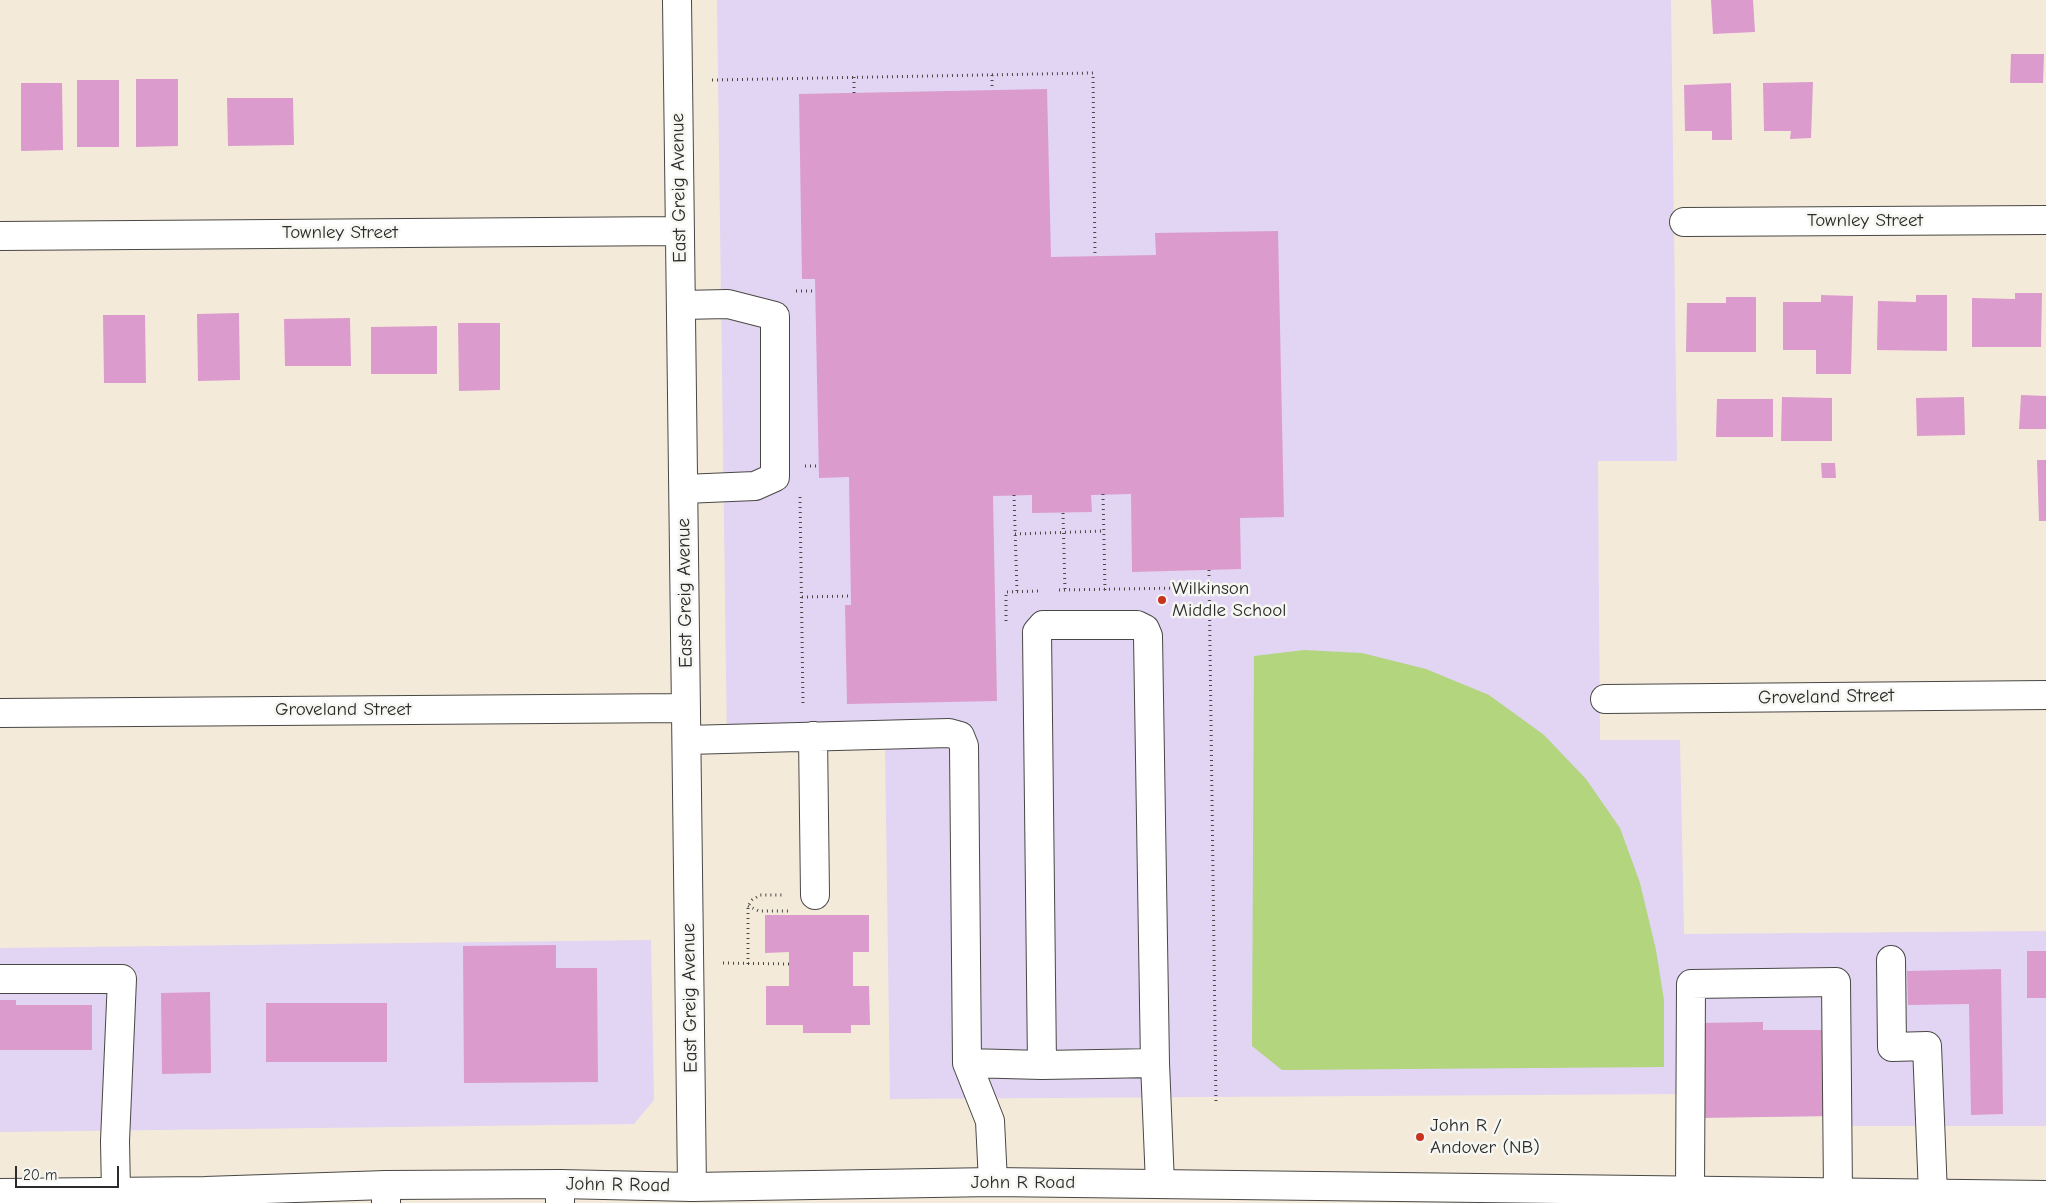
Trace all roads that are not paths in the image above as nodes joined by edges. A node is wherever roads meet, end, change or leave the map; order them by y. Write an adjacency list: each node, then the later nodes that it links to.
1 (677, 0): 4 (street, East Greig Avenue)
2 (2046, 220): 3 (street, Townley Street)
3 (1684, 222)
4 (680, 231): 5 (street, Townley Street); 6 (street, East Greig Avenue)
5 (0, 236)
6 (681, 305): 7 (street, East Greig Avenue); 7 (street)
7 (684, 489): 10 (street, East Greig Avenue)
8 (2046, 695): 9 (street, Groveland Street)
9 (1605, 699)
10 (686, 708): 11 (street, Groveland Street); 13 (street, East Greig Avenue)
11 (0, 713)
12 (813, 736): 13 (street); 14 (street); 17 (street)
13 (687, 740): 22 (street, East Greig Avenue)
14 (815, 895)
15 (1891, 960): 29 (street)
16 (0, 979): 24 (street)
17 (967, 1063): 19 (street); 20 (street)
18 (1156, 1063): 19 (street); 19 (street); 21 (street)
19 (1042, 1065)
20 (993, 1182): 21 (street, John R Road); 22 (street, John R Road)
21 (1160, 1184): 31 (street, John R Road)
22 (692, 1187): 26 (street, John R Road)
23 (1690, 1191): 27 (street, John R Road); 27 (street); 31 (street, John R Road)
24 (116, 1192): 25 (street, John R Road); 32 (street, John R Road)
25 (0, 1193)
26 (560, 1193): 28 (street, John R Road)
27 (1838, 1193): 33 (street, John R Road)
28 (386, 1194): 32 (street, John R Road)
29 (1932, 1194): 33 (street, John R Road); 34 (street, John R Road)
30 (2046, 1195): 34 (street, John R Road)
31 (1416, 1196)
32 (205, 1197)
33 (1896, 1198)
34 (2003, 1199)

